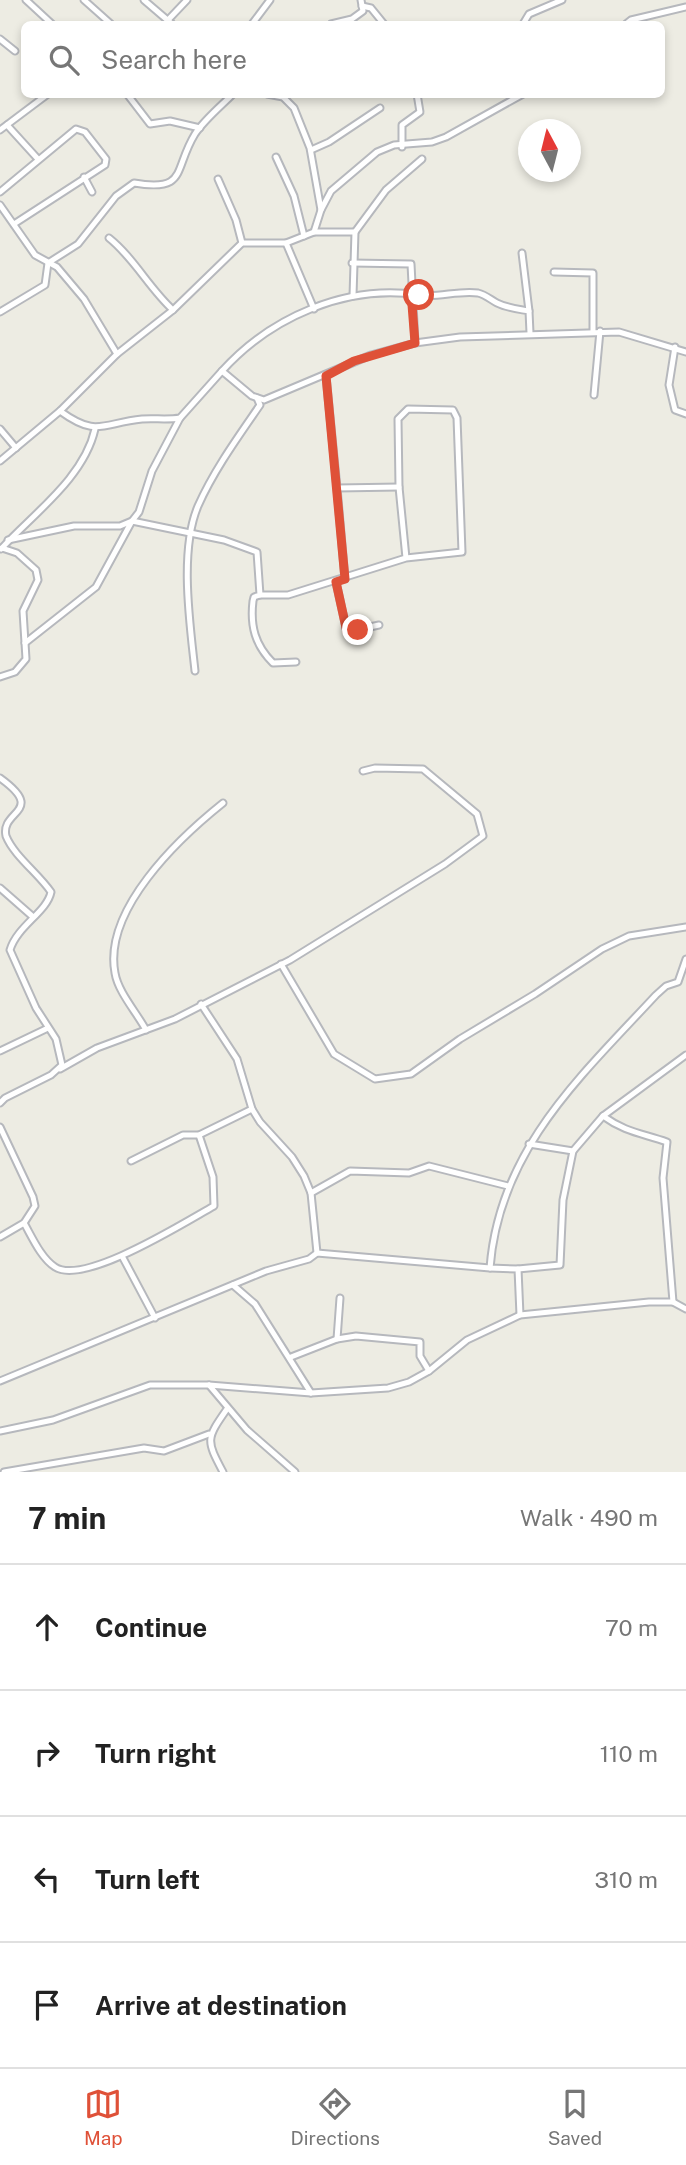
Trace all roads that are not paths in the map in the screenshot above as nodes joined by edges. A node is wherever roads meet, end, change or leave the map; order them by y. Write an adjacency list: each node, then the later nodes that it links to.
1 (26, 0): 9 (street)
2 (84, 0): 10 (street)
3 (144, 0): 11 (street)
4 (187, 0): 12 (street)
5 (270, 0): 13 (street)
6 (562, 0): 16 (street)
7 (362, 3): 14 (street); 15 (street)
8 (686, 7): 17 (street)
9 (49, 21)
10 (108, 21)
11 (169, 21)
12 (171, 21)
13 (254, 21)
14 (344, 21)
15 (382, 21)
16 (525, 21)
17 (630, 21)
18 (0, 39): 19 (street)
19 (15, 51)
20 (43, 98): 27 (street)
21 (130, 98): 28 (street)
22 (229, 98): 28 (street)
23 (286, 98): 31 (street)
24 (418, 98): 30 (street)
25 (516, 98): 30 (street)
26 (380, 108): 31 (street)
27 (7, 125): 29 (street); 33 (street)
28 (200, 128): 49 (street)
29 (0, 130)
30 (402, 147): 40 (street)
31 (311, 150): 40 (street)
32 (276, 157): 44 (street)
33 (37, 158): 35 (street); 37 (street)
34 (422, 159): 43 (street)
35 (84, 177): 38 (street); 41 (street)
36 (218, 179): 46 (street)
37 (0, 192)
38 (92, 192)
39 (0, 205): 41 (street)
40 (321, 210): 42 (street)
41 (14, 224): 49 (street)
42 (314, 232): 43 (street); 44 (street)
43 (355, 232): 50 (street)
44 (304, 236): 47 (street)
45 (109, 238): 55 (street)
46 (242, 243): 47 (street); 55 (street)
47 (286, 243): 54 (street)
48 (522, 253): 56 (street)
49 (48, 263): 57 (street); 63 (street)
50 (352, 263): 52 (street); 53 (street)
51 (554, 272): 58 (street)
52 (411, 292): 53 (street); 56 (street); 60 (street)
53 (353, 296): 54 (street)
54 (314, 309): 64 (street)
55 (173, 310): 63 (street)
56 (529, 310): 59 (street)
57 (0, 312)
58 (596, 331): 59 (street); 61 (street); 66 (street)
59 (530, 333): 60 (street)
60 (415, 343): 65 (street)
61 (675, 347): 62 (street); 69 (street)
62 (686, 352)
63 (117, 354): 68 (street)
64 (222, 371): 67 (street); 70 (street)
65 (326, 376): 67 (street); 76 (street)
66 (594, 395)
67 (257, 398): 78 (street)
68 (60, 411): 72 (street); 73 (street)
69 (686, 414)
70 (180, 418): 72 (street); 77 (street)
71 (0, 429): 73 (street)
72 (95, 429): 79 (street)
73 (16, 448): 74 (street)
74 (0, 461)
75 (399, 487): 76 (street); 81 (street); 81 (street)
76 (337, 488): 82 (street)
77 (132, 522): 78 (street); 79 (street); 86 (street)
78 (192, 533): 84 (street); 88 (street)
79 (8, 540): 80 (street)
80 (1, 548): 86 (street)
81 (406, 558): 82 (street)
82 (345, 579): 83 (street)
83 (336, 582): 84 (street); 85 (street)
84 (260, 595): 87 (street)
85 (379, 625)
86 (25, 643): 89 (street)
87 (296, 663)
88 (195, 671)
89 (0, 677)
90 (363, 771): 99 (street)
91 (0, 778): 93 (street)
92 (223, 803): 104 (street)
93 (6, 825): 94 (street); 96 (street)
94 (0, 830)
95 (0, 888): 96 (street)
96 (32, 916): 103 (street)
97 (686, 927): 99 (street)
98 (686, 959): 100 (street)
99 (281, 964): 102 (street)
100 (678, 982): 101 (street); 113 (street)
101 (686, 987)
102 (201, 1004): 104 (street); 109 (street)
103 (48, 1028): 105 (street); 107 (street)
104 (146, 1030): 107 (street)
105 (0, 1051)
106 (686, 1055): 110 (street)
107 (60, 1069): 108 (street)
108 (0, 1103)
109 (253, 1109): 112 (street); 117 (street)
110 (603, 1116): 114 (street); 126 (street)
111 (0, 1126): 118 (street)
112 (199, 1135): 115 (street); 121 (street)
113 (529, 1144): 114 (street); 116 (street)
114 (573, 1151): 123 (street)
115 (131, 1161)
116 (508, 1186): 117 (street); 122 (street)
117 (311, 1193): 120 (street)
118 (24, 1223): 119 (street); 121 (street)
119 (0, 1237)
120 (317, 1253): 122 (street); 124 (street)
121 (121, 1256): 129 (street)
122 (490, 1268): 123 (street)
123 (517, 1269): 128 (street)
124 (233, 1284): 129 (street); 131 (street)
125 (340, 1298): 130 (street)
126 (673, 1302): 127 (street); 128 (street)
127 (686, 1309)
128 (520, 1315): 133 (street)
129 (155, 1318): 134 (street)
130 (337, 1339): 131 (street); 133 (street)
131 (291, 1357): 136 (street)
132 (0, 1370): 134 (street)
133 (429, 1371): 136 (street)
134 (2, 1380)
135 (209, 1385): 136 (street); 137 (street); 138 (street)
136 (311, 1393)
137 (227, 1409): 139 (street); 142 (street)
138 (0, 1431)
139 (209, 1434): 140 (street); 141 (street)
140 (4, 1472)
141 (223, 1472)
142 (295, 1472)

